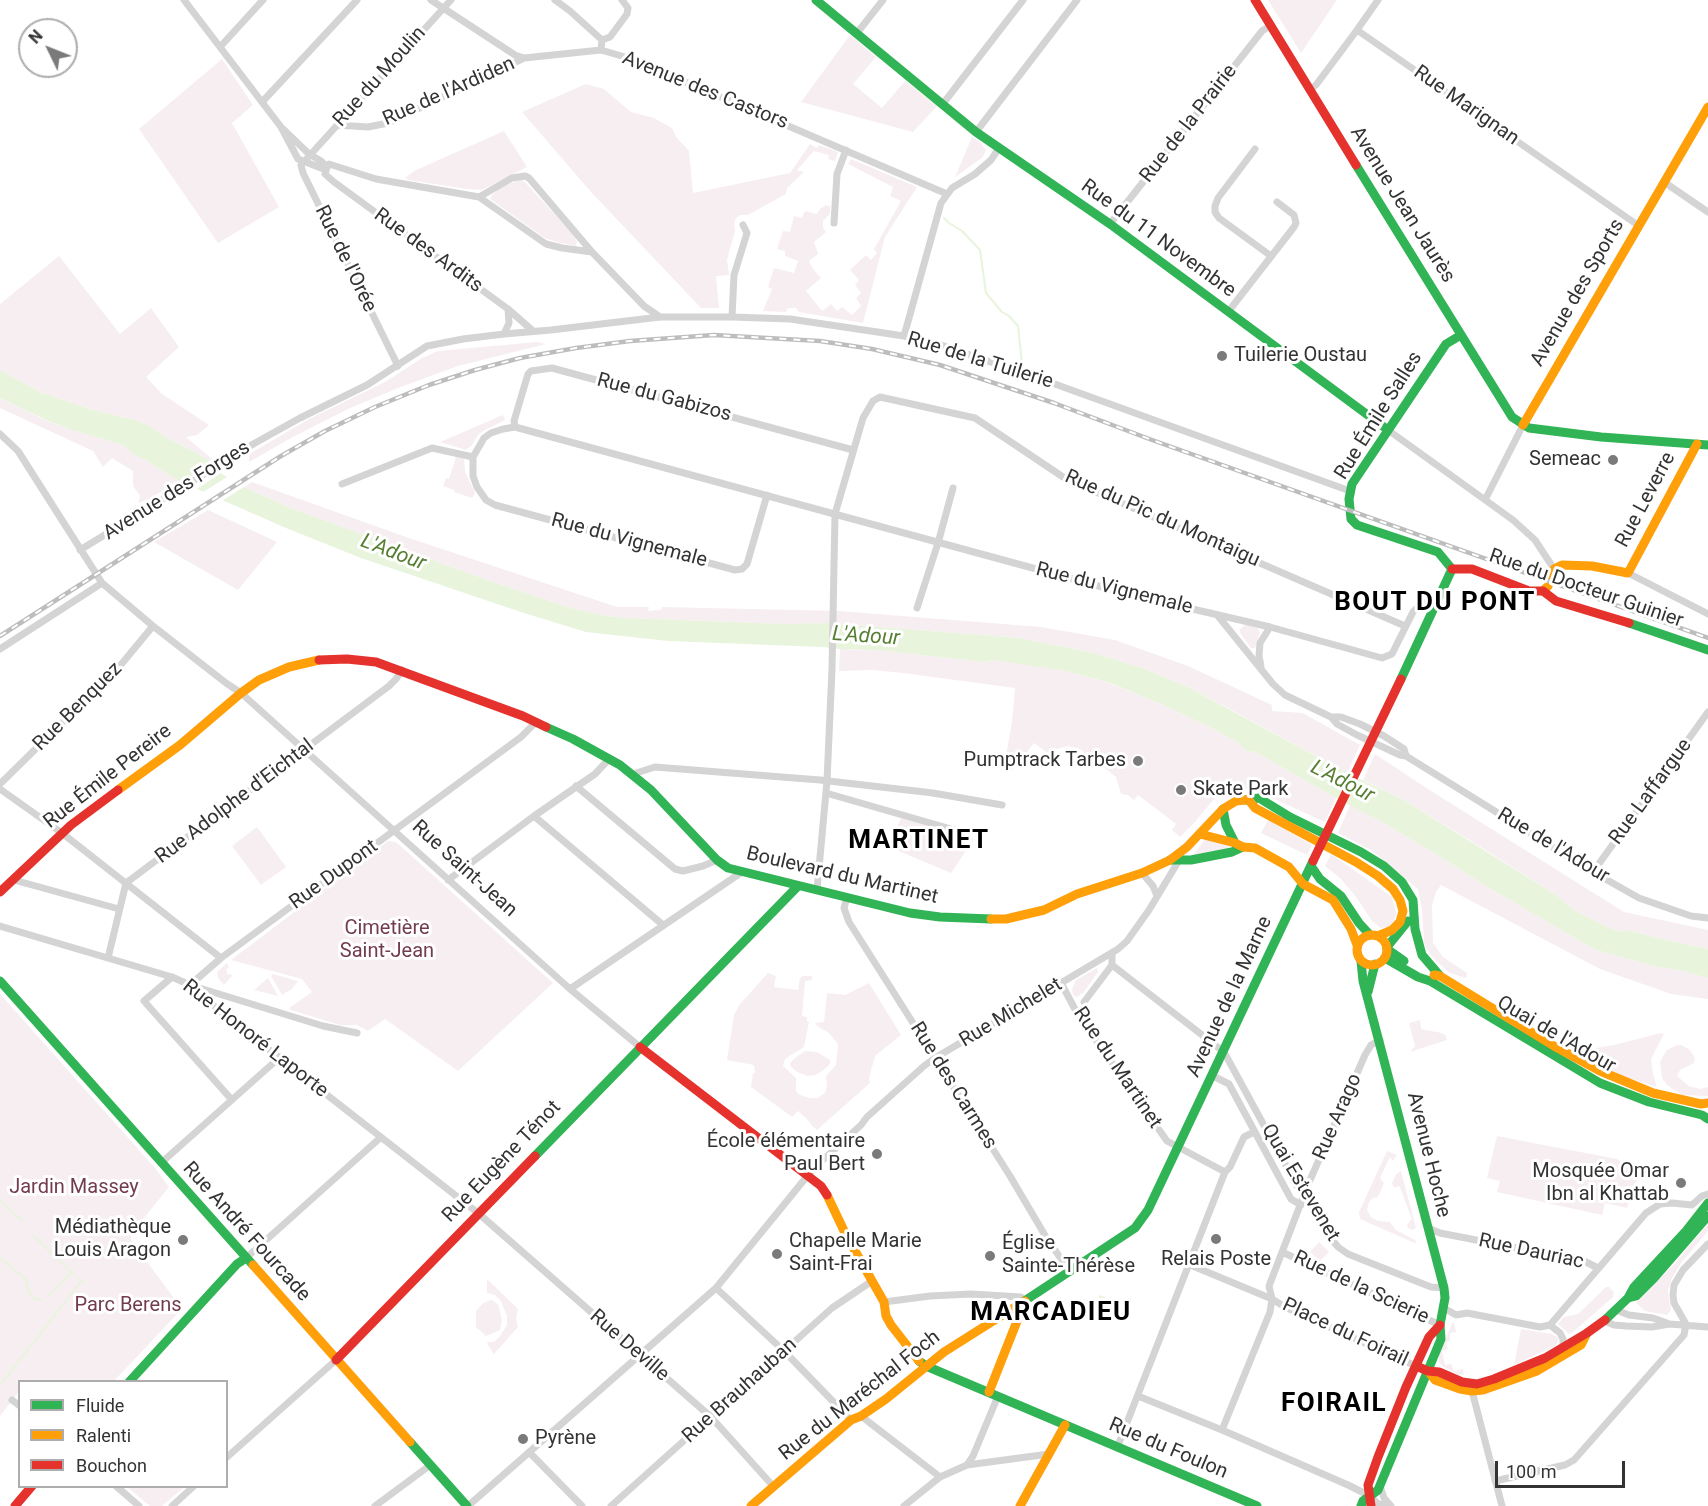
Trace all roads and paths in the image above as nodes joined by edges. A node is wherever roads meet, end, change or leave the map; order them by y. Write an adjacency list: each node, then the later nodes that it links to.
1 (184, 0): 19 (street)
2 (263, 0): 19 (street)
3 (357, 0): 23 (street)
4 (431, 0): 14 (street)
5 (450, 0): 14 (street, Rue du Moulin)
6 (555, 0): 18 (street)
7 (622, 0): 18 (street)
8 (816, 0): 17 (main road, Rue du 11 Novembre)
9 (883, 0): 17 (street)
10 (1023, 0): 24 (street)
11 (1077, 0): 28 (street)
12 (1255, 0): 15 (main road, Avenue Jean Jaurès)
13 (1378, 0): 16 (street)
14 (442, 8): 21 (street); 26 (street, Rue du Moulin)
15 (1270, 26): 22 (main road, Avenue Jean Jaurès); 41 (street, Rue de la Prairie)
16 (1357, 30): 22 (street); 43 (street, Rue Marignan)
17 (857, 33): 24 (main road, Rue du 11 Novembre)
18 (603, 40): 20 (street)
19 (220, 47): 23 (street)
20 (601, 50): 21 (street, Avenue des Castors); 31 (street, Avenue des Castors)
21 (524, 58): 26 (street, Rue de l'Ardiden)
22 (1309, 90): 52 (main road, Avenue Jean Jaurès)
23 (263, 101): 27 (street)
24 (942, 105): 28 (main road, Rue du 11 Novembre)
25 (1708, 107): 35 (main road, Avenue des Sports)
26 (338, 125): 32 (street, Rue du Moulin)
27 (281, 127): 32 (street, Rue des Ardits); 33 (street)
28 (976, 132): 29 (main road, Rue du 11 Novembre)
29 (999, 148): 36 (street); 41 (main road, Rue du 11 Novembre)
30 (1255, 149): 45 (street)
31 (846, 150): 36 (street, Avenue des Castors); 40 (street)
32 (309, 154): 33 (street); 34 (street, Rue des Ardits)
33 (303, 161): 34 (street, Rue des Ardits); 54 (street, Rue de l'Orée)
34 (326, 168): 37 (street); 46 (street, Rue des Ardits)
35 (1664, 182): 39 (street); 43 (main road, Avenue des Sports)
36 (947, 194): 53 (street)
37 (479, 197): 44 (street); 44 (street)
38 (1276, 201): 45 (street)
39 (1708, 212)
40 (834, 223)
41 (1110, 224): 47 (main road, Rue du 11 Novembre)
42 (743, 225): 48 (street)
43 (1639, 226): 55 (main road, Avenue des Sports)
44 (592, 252): 49 (street)
45 (1271, 256): 47 (street)
46 (508, 309): 50 (street, Rue des Ardits); 51 (street)
47 (1228, 312): 57 (main road, Rue du 11 Novembre)
48 (732, 316): 49 (street, Rue de la Tuilerie); 53 (street, Rue de la Tuilerie)
49 (660, 317): 50 (street, Rue de la Tuilerie)
50 (533, 331): 51 (street, Rue de la Tuilerie)
51 (504, 334): 54 (street, Avenue des Forges)
52 (1461, 335): 55 (main road, Avenue Jean Jaurès); 57 (main road, Rue Émile Salles)
53 (904, 336): 65 (street, Rue de la Tuilerie)
54 (398, 366): 70 (street, Avenue des Forges)
55 (1522, 425): 59 (main road); 67 (street, Avenue des Sports)
56 (515, 427): 61 (street, Rue du Gabizos); 62 (street); 66 (street, Rue du Vignemale)
57 (1388, 430): 65 (main road, Rue Émile Salles); 67 (street, Rue du 11 Novembre)
58 (0, 434): 70 (street, Avenue des Forges)
59 (1697, 444): 60 (main road); 73 (main road, Rue Leverre)
60 (1708, 445)
61 (853, 450): 68 (street); 81 (street, Rue du Pic du Montaigu)
62 (473, 457): 63 (street); 66 (street, Rue du Vignemale)
63 (342, 484)
64 (953, 488): 69 (street)
65 (1350, 491): 71 (main road, Rue Émile Salles)
66 (767, 495): 68 (street, Rue du Vignemale)
67 (1485, 500): 72 (street, Rue du 11 Novembre)
68 (835, 514): 69 (street, Rue du Vignemale); 95 (street)
69 (938, 543): 77 (street); 79 (street, Rue du Vignemale)
70 (80, 550): 74 (street, Rue Saint-Jean)
71 (1452, 569): 75 (main road, Rue du Docteur Guinier); 76 (main road)
72 (1554, 570): 73 (main road); 75 (main road)
73 (1628, 573): 78 (street)
74 (102, 583): 80 (street, Rue Saint-Jean); 83 (street)
75 (1543, 591): 84 (main road, Rue du Docteur Guinier)
76 (1435, 603): 81 (street, Rue du Vignemale); 110 (main road, Avenue de la Marne, bridge)
77 (917, 608)
78 (1708, 614)
79 (1218, 616): 82 (street, Rue du Vignemale); 86 (street, Rue de l'Adour)
80 (153, 626): 87 (street, Rue Saint-Jean); 96 (street, Rue Benquez)
81 (1406, 626): 82 (street, Rue du Vignemale)
82 (1270, 627): 86 (street)
83 (0, 649)
84 (1708, 650)
85 (402, 670): 87 (main road, Boulevard du Martinet); 90 (main road, Boulevard du Martinet); 91 (street, Rue Adolphe d'Eichtal)
86 (1262, 670): 89 (street, Rue de l'Adour)
87 (241, 693): 91 (street, Rue Saint-Jean); 104 (main road, Rue Émile Pereire)
88 (1708, 712): 113 (street, Rue Laffargue)
89 (1331, 717): 92 (street, Rue de l'Adour); 92 (street, Rue de l'Adour)
90 (536, 722): 93 (main road, Boulevard du Martinet); 103 (street, Rue Dupont)
91 (305, 750): 103 (street, Rue Saint-Jean); 117 (street, Rue Adolphe d'Eichtal)
92 (1406, 756): 113 (street, Rue de l'Adour)
93 (609, 759): 94 (main road, Boulevard du Martinet); 97 (street)
94 (633, 774): 95 (street); 108 (main road, Boulevard du Martinet)
95 (827, 781): 98 (street); 100 (street)
96 (0, 786): 104 (street)
97 (576, 786): 102 (street); 108 (street)
98 (825, 793): 105 (street); 120 (street)
99 (1248, 799): 101 (main road); 124 (main road); 129 (main road)
100 (1002, 805)
101 (1223, 809): 106 (main road, Boulevard du Martinet); 107 (main road)
102 (534, 816): 116 (street); 127 (street)
103 (393, 831): 116 (street, Rue Saint-Jean); 134 (street, Rue Dupont)
104 (62, 833): 115 (main road, Rue Émile Pereire); 117 (street)
105 (966, 833)
106 (1200, 834): 107 (main road); 109 (main road, Boulevard du Martinet)
107 (1239, 845): 109 (main road, Boulevard du Martinet); 111 (main road)
108 (717, 860): 112 (main road, Boulevard du Martinet)
109 (1175, 860): 114 (main road, Boulevard du Martinet); 122 (street, Rue Michelet)
110 (1312, 864): 111 (main road); 118 (main road, Avenue de la Marne); 129 (main road)
111 (1289, 867): 118 (main road)
112 (741, 872): 119 (main road, Boulevard du Martinet); 127 (street)
113 (1593, 872): 126 (street, Rue de l'Adour)
114 (1142, 873): 122 (street); 123 (main road, Boulevard du Martinet)
115 (14, 880): 121 (main road, Rue Émile Pereire); 125 (street)
116 (448, 880): 143 (street, Rue Saint-Jean)
117 (126, 883): 125 (street); 134 (street)
118 (1303, 884): 130 (main road); 149 (main road, Avenue de la Marne)
119 (798, 886): 120 (main road, Boulevard du Martinet); 148 (main road, Rue Eugène Ténot)
120 (817, 890): 123 (main road, Boulevard du Martinet)
121 (0, 892)
122 (1157, 896): 131 (street, Rue Michelet)
123 (847, 897): 151 (street, Rue des Carmes)
124 (1413, 900): 132 (main road); 138 (main road)
125 (120, 909): 133 (street)
126 (1708, 918)
127 (663, 925): 143 (street)
128 (0, 927): 133 (street, Rue Honoré Laporte)
129 (1374, 935): 130 (main road); 132 (main road)
130 (1357, 945): 135 (main road)
131 (1112, 953): 137 (street); 141 (street, Rue Michelet)
132 (1388, 954): 136 (main road); 138 (main road); 155 (main road, Quai de l'Adour)
133 (108, 958): 139 (street, Rue Honoré Laporte)
134 (221, 958): 142 (street, Rue Dupont)
135 (1361, 960): 136 (main road); 144 (main road, Avenue Hoche)
136 (1375, 964): 144 (main road, Avenue Hoche)
137 (1112, 965): 145 (street); 149 (street)
138 (1440, 976): 154 (main road, Quai de l'Adour)
139 (172, 977): 142 (street, Rue Honoré Laporte); 153 (street)
140 (0, 981): 159 (main road, Rue André Fourcade)
141 (1061, 983): 151 (street, Rue Michelet); 158 (street, Rue du Martinet)
142 (190, 985): 146 (street); 150 (street, Rue Honoré Laporte)
143 (570, 989): 148 (street, Rue Saint-Jean)
144 (1368, 994): 147 (main road, Avenue Hoche)
145 (1084, 1002)
146 (357, 1033)
147 (1380, 1040): 163 (street, Rue Arago); 168 (main road, Avenue Hoche)
148 (640, 1047): 161 (main road, Rue Saint-Jean); 166 (main road, Rue Eugène Ténot)
149 (1224, 1052): 152 (main road, Avenue de la Marne); 163 (street, Quai Estevenet)
150 (280, 1057): 153 (street); 157 (street, Rue Honoré Laporte)
151 (935, 1058): 161 (street, Rue Michelet); 174 (street, Rue des Carmes)
152 (1213, 1076): 156 (street, Quai Estevenet); 158 (main road, Avenue de la Marne)
153 (232, 1100): 159 (street)
154 (1708, 1103)
155 (1708, 1119)
156 (1254, 1132): 160 (street); 165 (street, Quai Estevenet)
157 (380, 1138): 166 (street, Rue Honoré Laporte); 171 (street)
158 (1178, 1148): 160 (street, Rue du Martinet); 174 (main road, Avenue de la Marne)
159 (161, 1163): 171 (main road, Rue André Fourcade)
160 (1225, 1172): 172 (street)
161 (808, 1175): 175 (main road, Rue Saint-Jean); 176 (street, Rue Michelet)
162 (1708, 1194): 173 (street)
163 (1305, 1195): 165 (street, Rue Arago); 177 (street, Quai Estevenet)
164 (1708, 1203): 178 (main road)
165 (1301, 1205): 170 (street, Rue Arago)
166 (478, 1213): 193 (street, Rue Deville); 194 (main road, Rue Eugène Ténot)
167 (1708, 1216): 178 (main road)
168 (1428, 1228): 173 (street, Rue Dauriac); 177 (main road, Avenue Hoche)
169 (1708, 1244): 186 (street)
170 (1282, 1252): 179 (street, Rue Arago); 187 (street, Rue de la Scierie)
171 (246, 1258): 194 (main road, Rue André Fourcade); 198 (main road)
172 (1188, 1264): 179 (street); 201 (street)
173 (1598, 1268): 188 (street)
174 (1070, 1272): 180 (main road, Rue du Maréchal Foch)
175 (872, 1281): 181 (main road, Rue Saint-Jean); 192 (street, Rue Brauhauban)
176 (716, 1288): 192 (street); 193 (street, Rue Michelet)
177 (1444, 1288): 182 (main road, Avenue Hoche)
178 (1628, 1298): 183 (main road)
179 (1272, 1299): 196 (street, Place du Foirail); 207 (street, Place du Foirail)
180 (1025, 1301): 181 (street); 195 (main road, Rue du Maréchal Foch); 200 (main road)
181 (884, 1302): 195 (main road, Rue Saint-Jean)
182 (1444, 1308): 187 (main road, Avenue Hoche); 188 (street)
183 (1616, 1310): 184 (main road); 185 (street)
184 (1604, 1321): 185 (street); 190 (main road)
185 (1669, 1324): 186 (street)
186 (1686, 1324): 189 (street); 215 (street)
187 (1440, 1325): 196 (main road, Avenue Hoche); 197 (main road, Avenue Hoche)
188 (1550, 1325): 191 (street)
189 (1708, 1326)
190 (1587, 1333): 191 (main road); 199 (main road)
191 (1563, 1347): 197 (main road)
192 (784, 1351): 204 (street, Rue Brauhauban); 205 (street)
193 (639, 1354): 204 (street, Rue Deville); 209 (street, Rue Michelet)
194 (336, 1360): 211 (street, Rue Eugène Ténot); 213 (main road, Rue André Fourcade)
195 (926, 1366): 200 (main road, Rue du Foulon); 205 (main road, Rue du Maréchal Foch)
196 (1416, 1366): 197 (main road); 221 (main road, Avenue Hoche)
197 (1428, 1371): 199 (main road); 217 (main road, Avenue Hoche)
198 (131, 1380)
199 (1472, 1391): 215 (street)
200 (994, 1394): 206 (main road, Rue du Foulon); 212 (street)
201 (1138, 1396): 207 (street); 208 (street)
202 (12, 1400): 203 (street)
203 (18, 1404)
204 (711, 1418): 216 (street, Rue Deville); 228 (street, Rue Brauhauban)
205 (856, 1418): 214 (street); 216 (main road, Rue du Maréchal Foch)
206 (1065, 1425): 208 (main road, Rue du Foulon); 210 (main road)
207 (1222, 1430): 221 (street)
208 (1118, 1448): 232 (main road, Rue du Foulon)
209 (529, 1452): 226 (street, Rue Michelet); 227 (street)
210 (1049, 1454): 212 (street); 231 (main road)
211 (228, 1456)
212 (968, 1465): 214 (street)
213 (429, 1466): 225 (street); 226 (main road, Rue André Fourcade)
214 (940, 1477): 230 (street)
215 (1495, 1481): 237 (street)
216 (773, 1486): 229 (main road, Rue du Maréchal Foch)
217 (1380, 1486): 221 (main road); 236 (street)
218 (30, 1488): 222 (main road)
219 (118, 1488): 223 (street)
220 (192, 1488): 224 (street)
221 (1370, 1496): 233 (main road); 234 (main road, Avenue Hoche); 235 (street)
222 (15, 1506)
223 (138, 1506)
224 (172, 1506)
225 (375, 1506)
226 (467, 1506)
227 (582, 1506)
228 (611, 1506)
229 (751, 1506)
230 (904, 1506)
231 (1020, 1506)
232 (1257, 1506)
233 (1361, 1506)
234 (1371, 1506)
235 (1386, 1506)
236 (1391, 1506)
237 (1502, 1506)

